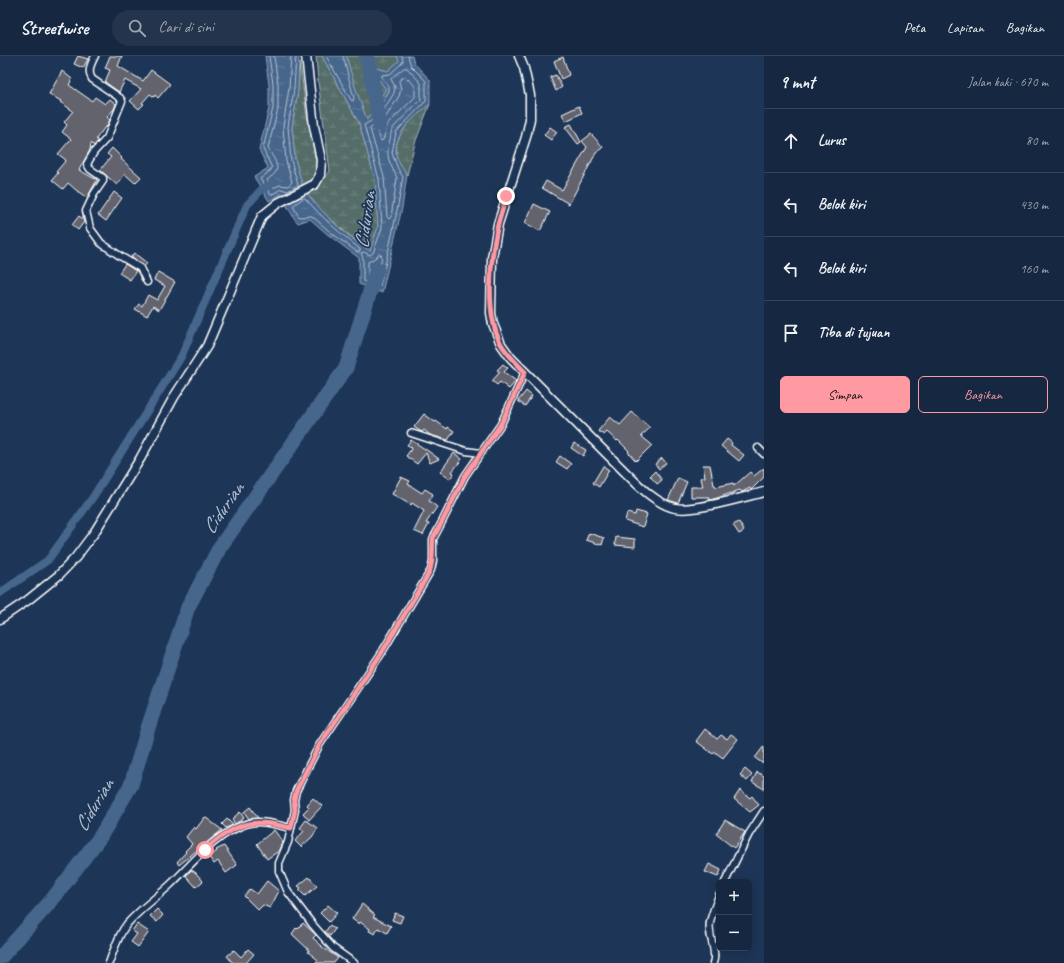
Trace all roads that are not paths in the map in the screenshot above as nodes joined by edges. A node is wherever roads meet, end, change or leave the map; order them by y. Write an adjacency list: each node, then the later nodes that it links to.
1 (94, 56): 4 (street)
2 (306, 56): 11 (street)
3 (519, 56): 5 (street)
4 (147, 282)
5 (525, 372): 8 (street); 10 (street)
6 (411, 433): 8 (street)
7 (758, 448): 9 (street)
8 (481, 453): 13 (street)
9 (764, 454)
10 (764, 492)
11 (0, 619)
12 (764, 811): 14 (street)
13 (291, 828): 16 (street); 17 (street)
14 (726, 879)
15 (716, 904): 18 (street)
16 (109, 963)
17 (354, 963)
18 (713, 963)

